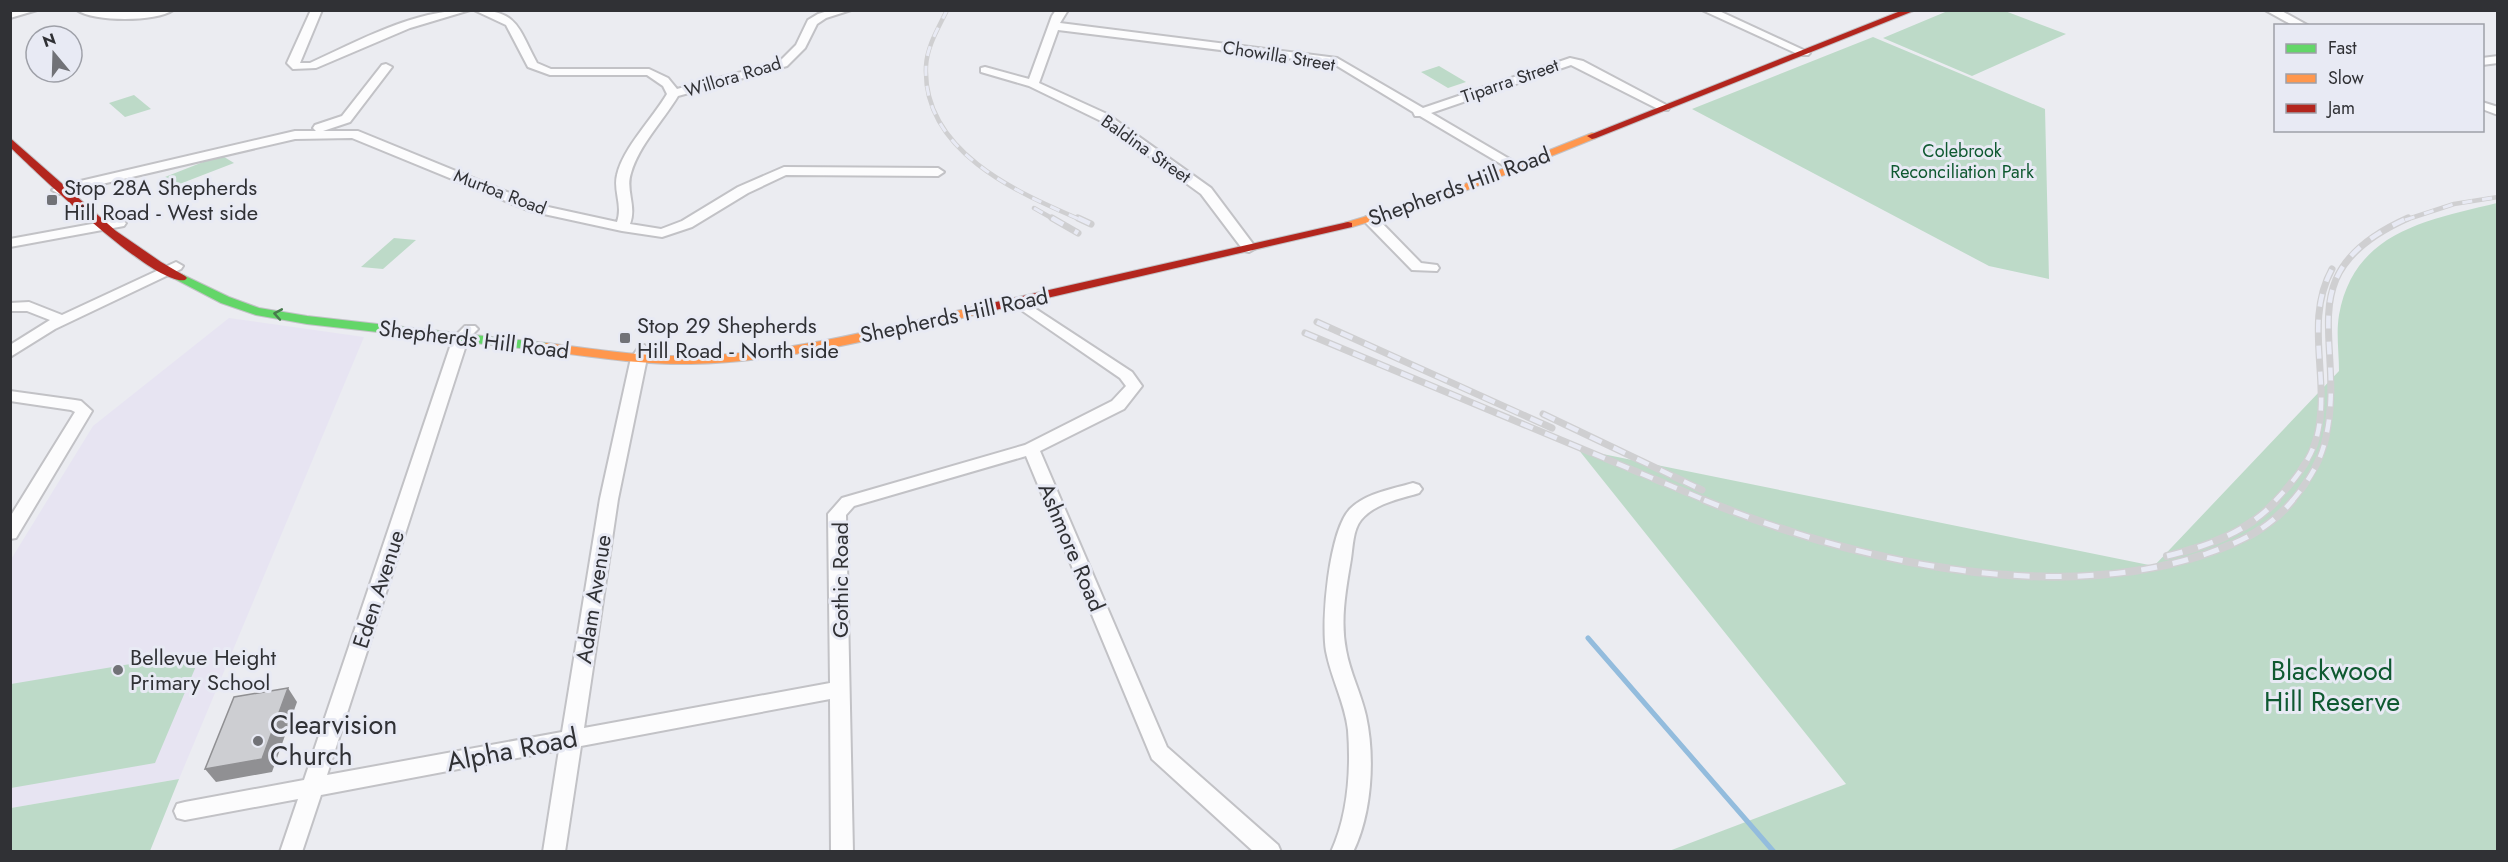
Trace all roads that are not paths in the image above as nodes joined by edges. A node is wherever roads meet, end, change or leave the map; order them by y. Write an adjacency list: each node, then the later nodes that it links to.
1 (32, 10): 14 (street)
2 (81, 10): 3 (street)
3 (168, 10)
4 (317, 10): 5 (street)
5 (465, 10)
6 (479, 10): 21 (street)
7 (846, 10): 21 (street, Willora Road)
8 (1063, 10): 16 (street)
9 (1707, 10): 17 (street)
10 (1894, 10): 17 (main road, Shepherds Hill Road)
11 (1912, 10): 17 (main road, Shepherds Hill Road)
12 (2288, 10): 13 (street)
13 (2273, 12): 15 (street)
14 (10, 15)
15 (2300, 24)
16 (1054, 27): 20 (street); 23 (street, Chowilla Street)
17 (1800, 51): 22 (main road, Shepherds Hill Road)
18 (386, 67): 25 (street)
19 (986, 70): 20 (street, Baldina Street)
20 (1033, 84): 34 (street, Baldina Street)
21 (673, 94): 32 (street, Willora Road)
22 (1659, 105): 23 (street, Tiparra Street); 27 (main road, Shepherds Hill Road)
23 (1419, 113): 27 (street, Chowilla Street)
24 (10, 132): 29 (main road, Shepherds Hill Road)
25 (295, 135): 29 (street, Murtoa Road); 32 (street, Murtoa Road)
26 (10, 141): 29 (main road, Shepherds Hill Road)
27 (1509, 165): 30 (main road, Shepherds Hill Road); 34 (main road, Shepherds Hill Road)
28 (938, 172): 32 (street, Murtoa Road)
29 (65, 188): 31 (main road, Shepherds Hill Road)
30 (1371, 220): 34 (main road, Shepherds Hill Road); 35 (street)
31 (112, 224): 33 (street); 36 (main road, Shepherds Hill Road)
32 (622, 227)
33 (10, 243)
34 (1247, 245): 37 (main road, Shepherds Hill Road); 42 (main road, Shepherds Hill Road)
35 (1432, 268)
36 (171, 269): 39 (street); 40 (main road, Shepherds Hill Road)
37 (1019, 302): 42 (main road, Shepherds Hill Road); 44 (street)
38 (10, 307): 39 (street)
39 (61, 320): 41 (street)
40 (465, 334): 42 (main road, Shepherds Hill Road); 49 (street, Eden Avenue)
41 (10, 352)
42 (641, 354): 48 (street, Adam Avenue)
43 (10, 396): 46 (street)
44 (1031, 449): 47 (street, Gothic Road); 51 (street, Ashmore Road)
45 (1413, 489): 55 (street)
46 (10, 533)
47 (840, 689): 48 (street, Alpha Road); 54 (street, Gothic Road)
48 (571, 739): 49 (street, Alpha Road); 53 (street, Adam Avenue)
49 (312, 787): 50 (street, Alpha Road); 52 (street, Eden Avenue)
50 (185, 811)
51 (1265, 851)
52 (291, 852)
53 (554, 852)
54 (842, 852)
55 (1342, 852)

